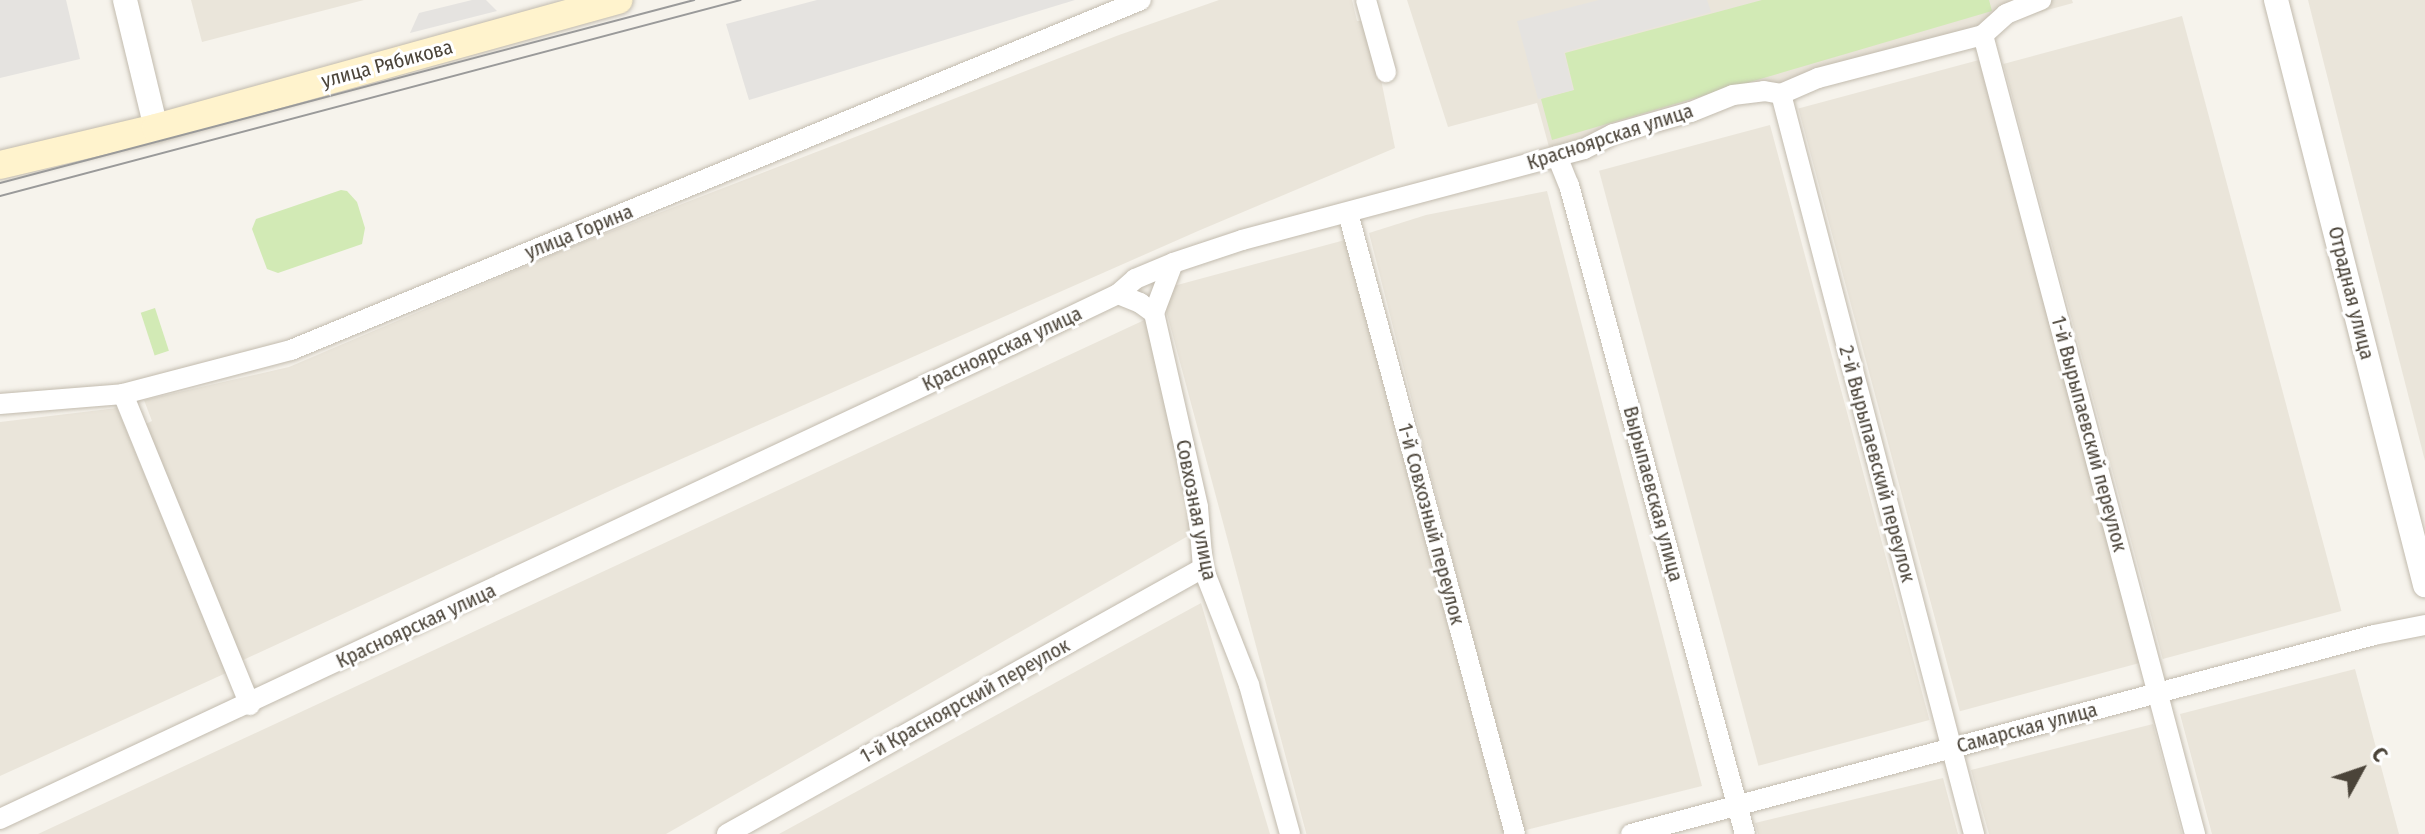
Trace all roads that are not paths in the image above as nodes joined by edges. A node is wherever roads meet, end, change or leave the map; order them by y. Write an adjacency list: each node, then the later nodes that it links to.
1 (125, 0): 10 (street)
2 (619, 0): 10 (main road, улица Рябикова)
3 (1141, 0): 17 (street, улица Горина)
4 (1366, 0): 8 (street)
5 (2041, 0): 7 (street, Красноярская улица)
6 (2276, 0): 20 (street, Отрадная улица)
7 (1983, 35): 9 (street, Красноярская улица); 22 (street, 1-й Вырыпаевский переулок)
8 (1386, 72)
9 (1781, 94): 11 (street, Красноярская улица); 24 (street, 2-й Вырыпаевский переулок)
10 (156, 128): 12 (main road, улица Рябикова)
11 (1557, 156): 13 (street, Красноярская улица); 25 (street, Вырыпаевская улица)
12 (0, 165)
13 (1348, 213): 14 (street, Красноярская улица); 29 (street, 1-й Совхозный переулок)
14 (1173, 263): 15 (street, Красноярская улица); 16 (street)
15 (1118, 294): 16 (street); 23 (street, Красноярская улица)
16 (1154, 313): 19 (street, Совхозная улица)
17 (123, 394): 18 (street, улица Горина); 23 (street)
18 (0, 404)
19 (1203, 568): 27 (street, 1-й Красноярский переулок); 28 (street, Совхозная улица)
20 (2425, 585)
21 (2425, 625): 22 (street, Самарская улица)
22 (2158, 693): 24 (street, Самарская улица); 33 (street, 1-й Вырыпаевский переулок)
23 (250, 705): 26 (street, Красноярская улица)
24 (1951, 748): 25 (street, Самарская улица); 32 (street, 2-й Вырыпаевский переулок)
25 (1737, 806): 30 (street, Самарская улица); 31 (street, Вырыпаевская улица)
26 (0, 819)
27 (727, 834)
28 (1290, 834)
29 (1515, 834)
30 (1631, 834)
31 (1745, 834)
32 (1974, 834)
33 (2195, 834)

